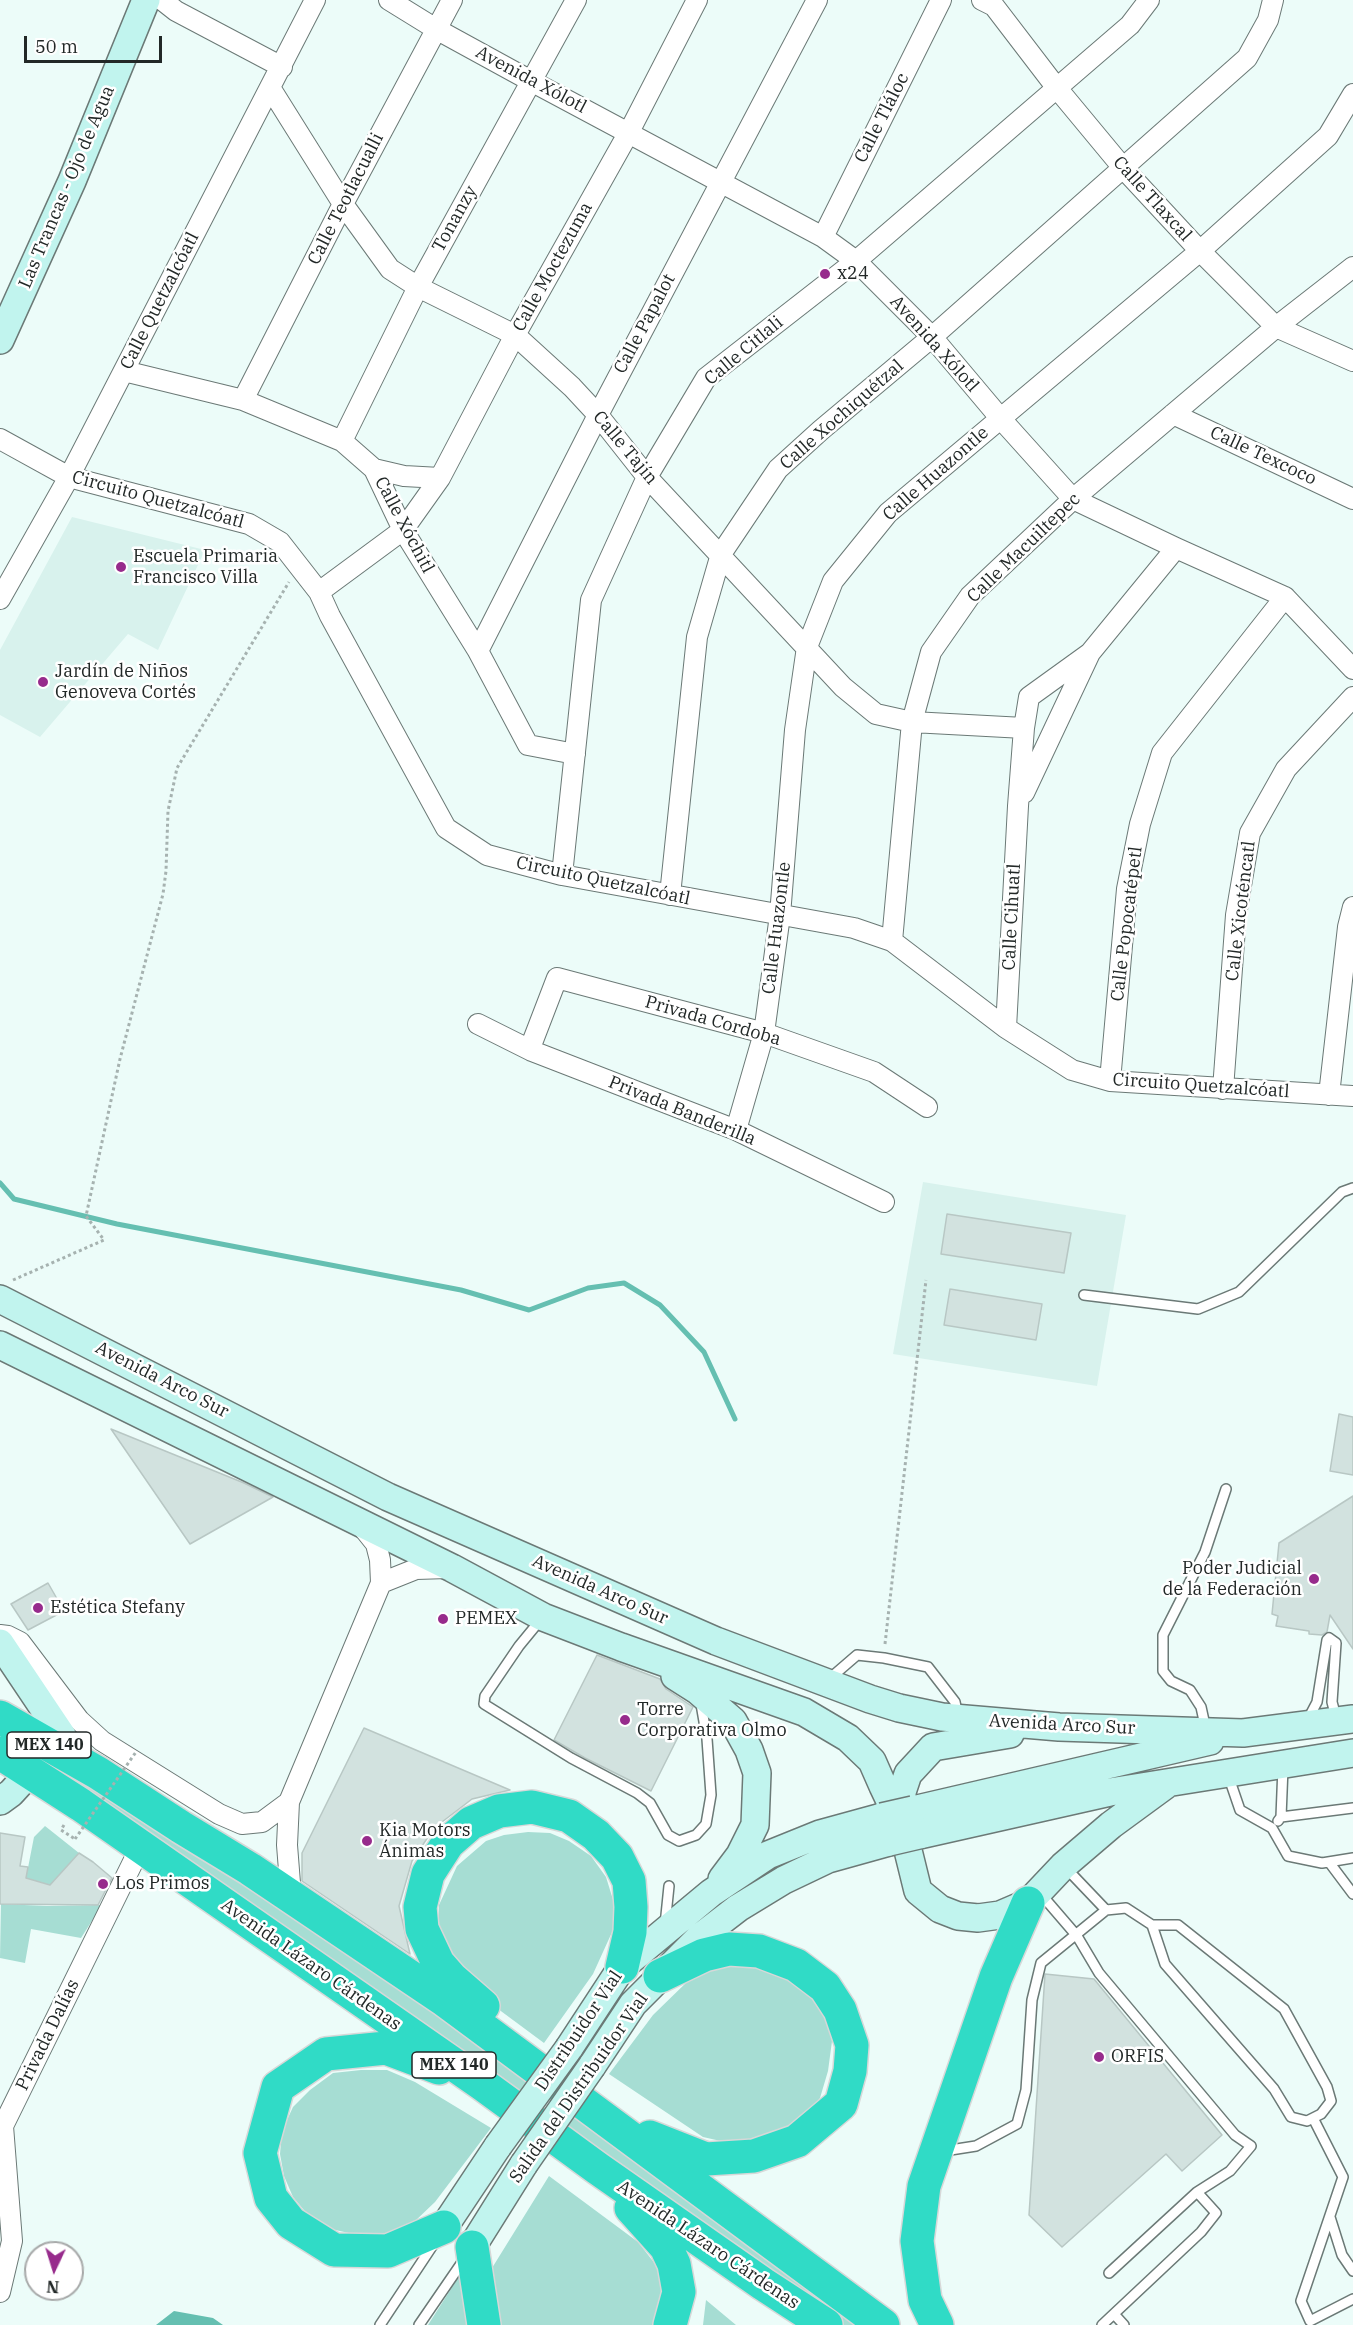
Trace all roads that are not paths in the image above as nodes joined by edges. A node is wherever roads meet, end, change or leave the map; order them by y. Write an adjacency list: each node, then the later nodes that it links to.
1 (315, 0): 13 (street, Calle Quetzalcóatl)
2 (389, 0): 12 (street, Avenida Xólotl)
3 (452, 0): 12 (street, Calle Teotlacualli)
4 (576, 0): 14 (street, Tonanzy)
5 (697, 0): 18 (street, Calle Moctezuma)
6 (817, 0): 20 (street, Calle Papalot)
7 (940, 0): 22 (street, Calle Tláloc)
8 (982, 0): 15 (street, Calle Tlaxcal)
9 (1149, 0): 15 (street, Calle Citlali)
10 (1273, 0): 19 (street, Calle Xochiquétzal)
11 (152, 3): 13 (street); 30 (main road, Las Trancas - Ojo de Agua)
12 (436, 29): 14 (street, Avenida Xólotl); 21 (street, Calle Teotlacualli)
13 (282, 67): 16 (street, Calle Quetzalcóatl)
14 (531, 81): 18 (street, Avenida Xólotl); 26 (street, Tonanzy)
15 (1056, 87): 19 (street, Calle Tlaxcal); 24 (street, Calle Citlali)
16 (271, 88): 21 (street, Calle Tajín); 32 (street, Calle Quetzalcóatl)
17 (1353, 94): 23 (street, Calle Huazontle)
18 (629, 132): 20 (street, Avenida Xólotl); 28 (street, Calle Moctezuma)
19 (1124, 169): 23 (street, Calle Tlaxcal); 29 (street, Calle Xochiquétzal)
20 (721, 181): 22 (street, Avenida Xólotl); 34 (street, Calle Papalot)
21 (343, 204): 26 (street, Calle Tajín); 33 (street, Calle Teotlacualli)
22 (823, 237): 24 (street, Avenida Xólotl)
23 (1200, 251): 27 (street, Calle Tlaxcal); 36 (street, Calle Huazontle)
24 (856, 261): 29 (street, Avenida Xólotl); 41 (street, Calle Citlali)
25 (1353, 267): 27 (street, Calle Macuiltepec)
26 (418, 287): 28 (street, Calle Tajín); 38 (street, Tonanzy)
27 (1276, 327): 31 (street, Calle Tlaxcal); 35 (street, Calle Macuiltepec)
28 (515, 335): 34 (street, Calle Tajín); 42 (street, Calle Moctezuma)
29 (932, 337): 36 (street, Avenida Xólotl); 47 (street, Calle Xochiquétzal)
30 (0, 340)
31 (1353, 361)
32 (124, 371): 33 (street, Calle Xóchitl); 40 (street, Calle Quetzalcóatl)
33 (243, 400): 38 (street, Calle Xóchitl)
34 (598, 414): 41 (street, Calle Tajín); 52 (street, Calle Papalot)
35 (1173, 414): 43 (street, Calle Macuiltepec); 44 (street, Calle Texcoco)
36 (1000, 419): 43 (street, Avenida Xólotl); 51 (street, Calle Huazontle)
37 (0, 439): 40 (street, Circuito Quetzalcóatl)
38 (342, 441): 39 (street, Calle Xóchitl)
39 (374, 469): 42 (street); 45 (street, Calle Xóchitl)
40 (69, 477): 48 (street, Circuito Quetzalcóatl); 50 (street, Calle Quetzalcóatl)
41 (647, 477): 47 (street, Calle Tajín); 58 (street, Calle Citlali)
42 (440, 478): 45 (street, Calle Moctezuma)
43 (1073, 499): 46 (street, Avenida Xólotl); 56 (street, Calle Macuiltepec)
44 (1353, 499)
45 (403, 530): 48 (street, Calle Moctezuma); 52 (street, Calle Xóchitl)
46 (1176, 548): 49 (street, Avenida Xólotl); 53 (street, Calle Cihuatl)
47 (721, 554): 51 (street, Calle Tajín); 61 (street, Calle Xochiquétzal)
48 (319, 591): 60 (street, Circuito Quetzalcóatl)
49 (1285, 597): 54 (street, Avenida Xólotl); 69 (street, Calle Popocatépetl)
50 (0, 599)
51 (807, 647): 56 (street, Calle Tajín); 63 (street, Calle Huazontle)
52 (478, 651): 58 (street, Calle Xóchitl)
53 (1090, 653): 57 (street, Calle Cihuatl); 59 (street, Calle Cihuatl)
54 (1353, 669)
55 (1353, 697): 70 (street, Calle Xicoténcatl)
56 (912, 722): 57 (street, Calle Tajín); 64 (street, Calle Macuiltepec)
57 (1024, 728): 59 (street, Calle Cihuatl)
58 (574, 754): 60 (street, Calle Citlali)
59 (1018, 806): 66 (street, Calle Cihuatl)
60 (562, 874): 61 (street, Circuito Quetzalcóatl)
61 (670, 895): 63 (street, Circuito Quetzalcóatl)
62 (1353, 907): 71 (street)
63 (780, 915): 64 (street, Circuito Quetzalcóatl); 67 (street, Calle Huazontle)
64 (892, 941): 66 (street, Circuito Quetzalcóatl)
65 (478, 1024): 68 (street, Privada Banderilla)
66 (1006, 1028): 69 (street, Circuito Quetzalcóatl)
67 (764, 1033): 68 (street, Privada Cordoba); 73 (street, Privada Cordoba); 74 (street, Calle Huazontle)
68 (532, 1047): 74 (street, Privada Banderilla)
69 (1110, 1081): 70 (street, Circuito Quetzalcóatl)
70 (1223, 1089): 71 (street, Circuito Quetzalcóatl)
71 (1329, 1095): 72 (street, Circuito Quetzalcóatl)
72 (1353, 1096)
73 (927, 1107)
74 (736, 1130): 76 (street, Privada Banderilla)
75 (1353, 1188): 78 (lane)
76 (884, 1202)
77 (5, 1290): 79 (main road, Avenida Arco Sur)
78 (1084, 1295)
79 (47, 1321): 80 (main road); 90 (main road, Avenida Arco Sur)
80 (0, 1339)
81 (0, 1346): 83 (main road)
82 (1226, 1489): 98 (lane)
83 (360, 1524): 84 (main road); 85 (street)
84 (452, 1568): 85 (street); 86 (main road)
85 (381, 1583): 108 (street)
86 (543, 1617): 89 (main road); 91 (lane)
87 (0, 1635): 108 (street)
88 (0, 1643): 99 (main road)
89 (621, 1647): 91 (main road); 111 (main road)
90 (824, 1683): 94 (main road, Avenida Arco Sur); 94 (lane)
91 (697, 1690): 119 (main road)
92 (0, 1700): 99 (main road)
93 (0, 1717): 129 (highway, Avenida Lázaro Cárdenas / MEX 140)
94 (958, 1719): 97 (main road, Avenida Arco Sur)
95 (1346, 1720): 96 (main road, Avenida Arco Sur); 96 (lane)
96 (1304, 1726): 98 (main road, Avenida Arco Sur)
97 (1059, 1727): 98 (main road, Avenida Arco Sur); 111 (main road)
98 (1208, 1736): 111 (main road, Avenida Arco Sur)
99 (63, 1737): 117 (main road)
100 (0, 1753): 120 (highway, Avenida Lázaro Cárdenas / MEX 140)
101 (1353, 1753): 102 (main road)
102 (1283, 1764): 104 (main road); 110 (lane)
103 (0, 1766): 105 (main road)
104 (1227, 1773): 106 (main road); 112 (lane)
105 (22, 1780): 107 (main road); 113 (main road)
106 (1167, 1784): 111 (main road); 116 (main road)
107 (0, 1801)
108 (289, 1802): 117 (street)
109 (1353, 1808): 110 (lane)
110 (1281, 1817): 112 (lane)
111 (901, 1826): 119 (main road, Distribuidor Vial); 122 (main road); 128 (main road, Salida del Distribuidor Vial)
112 (1272, 1827): 115 (lane)
113 (135, 1858): 120 (main road); 143 (street, Privada Dalías)
114 (1353, 1858): 115 (lane)
115 (1329, 1862): 121 (lane)
116 (1063, 1866): 122 (main road); 123 (lane)
117 (290, 1883): 129 (main road)
118 (669, 1886): 125 (lane)
119 (711, 1893): 125 (main road, Distribuidor Vial)
120 (210, 1894): 130 (highway, Avenida Lázaro Cárdenas / MEX 140)
121 (1353, 1894)
122 (1033, 1897): 126 (lane); 133 (highway)
123 (1106, 1910): 124 (lane); 126 (lane)
124 (1152, 1924): 131 (lane); 131 (lane)
125 (665, 1931): 127 (main road, Distribuidor Vial)
126 (1077, 1936): 133 (lane); 137 (lane)
127 (622, 1966): 129 (highway); 139 (main road, Distribuidor Vial, bridge)
128 (660, 1976): 132 (highway); 140 (main road, Salida del Distribuidor Vial, bridge)
129 (519, 2049): 132 (highway, Avenida Lázaro Cárdenas / MEX 140)
130 (482, 2084): 134 (highway, Avenida Lázaro Cárdenas / MEX 140); 139 (highway)
131 (1313, 2118): 135 (lane)
132 (607, 2120): 151 (highway, Avenida Lázaro Cárdenas / MEX 140)
133 (938, 2152): 152 (highway)
134 (597, 2168): 149 (highway); 150 (highway, Avenida Lázaro Cárdenas / MEX 140)
135 (1343, 2177): 136 (lane); 138 (lane)
136 (1353, 2179)
137 (1197, 2192): 142 (lane); 145 (lane)
138 (1330, 2217): 141 (lane); 144 (lane)
139 (444, 2227): 146 (lane)
140 (472, 2247): 147 (lane); 148 (highway)
141 (1353, 2271)
142 (1109, 2272)
143 (0, 2292)
144 (1353, 2299)
145 (1114, 2314): 153 (lane); 154 (lane)
146 (380, 2325)
147 (419, 2325)
148 (484, 2325)
149 (670, 2325)
150 (826, 2325)
151 (883, 2325)
152 (937, 2325)
153 (1102, 2325)
154 (1124, 2325)

